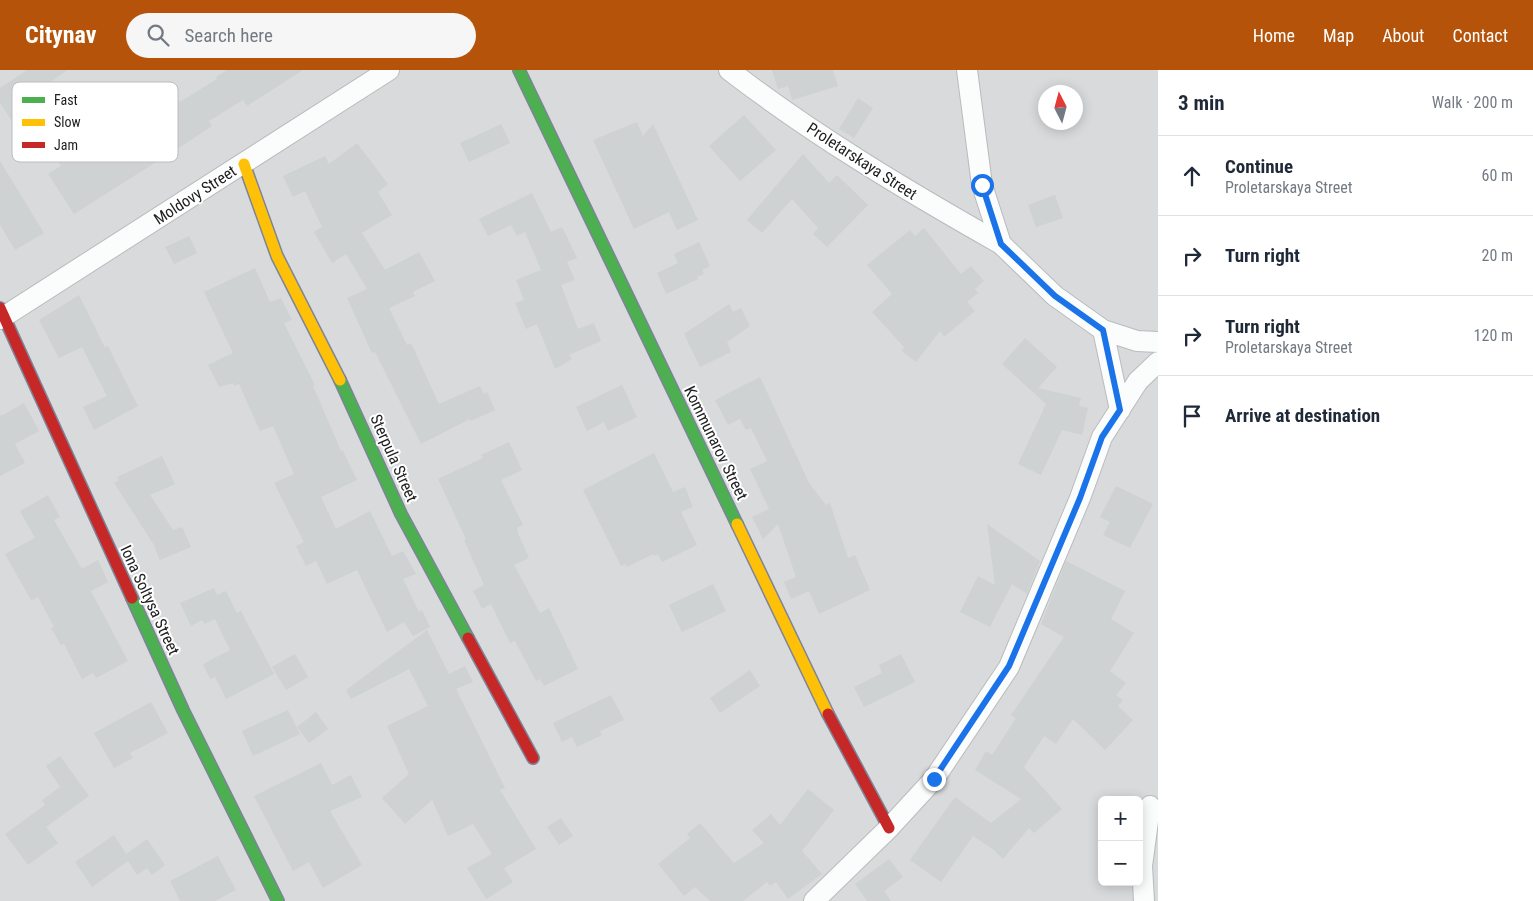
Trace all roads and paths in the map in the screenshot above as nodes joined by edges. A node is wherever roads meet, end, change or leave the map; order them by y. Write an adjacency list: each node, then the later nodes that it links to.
1 (389, 70): 5 (street, Moldovy Street)
2 (519, 70): 14 (street, Kommunarov Street)
3 (729, 70): 6 (street, Proletarskaya Street)
4 (967, 70): 6 (street, Proletarskaya Street)
5 (244, 164): 7 (street, Moldovy Street); 12 (street, Sterpula Street)
6 (1001, 244): 8 (street, Proletarskaya Street)
7 (2, 314): 15 (street, Iona Soltysa Street)
8 (1103, 330): 9 (street, Proletarskaya Street); 11 (street)
9 (1158, 342)
10 (1158, 362): 11 (street)
11 (1120, 410): 14 (street)
12 (533, 758)
13 (1150, 806): 17 (street)
14 (889, 828): 16 (street)
15 (278, 901)
16 (814, 901)
17 (1144, 901)

